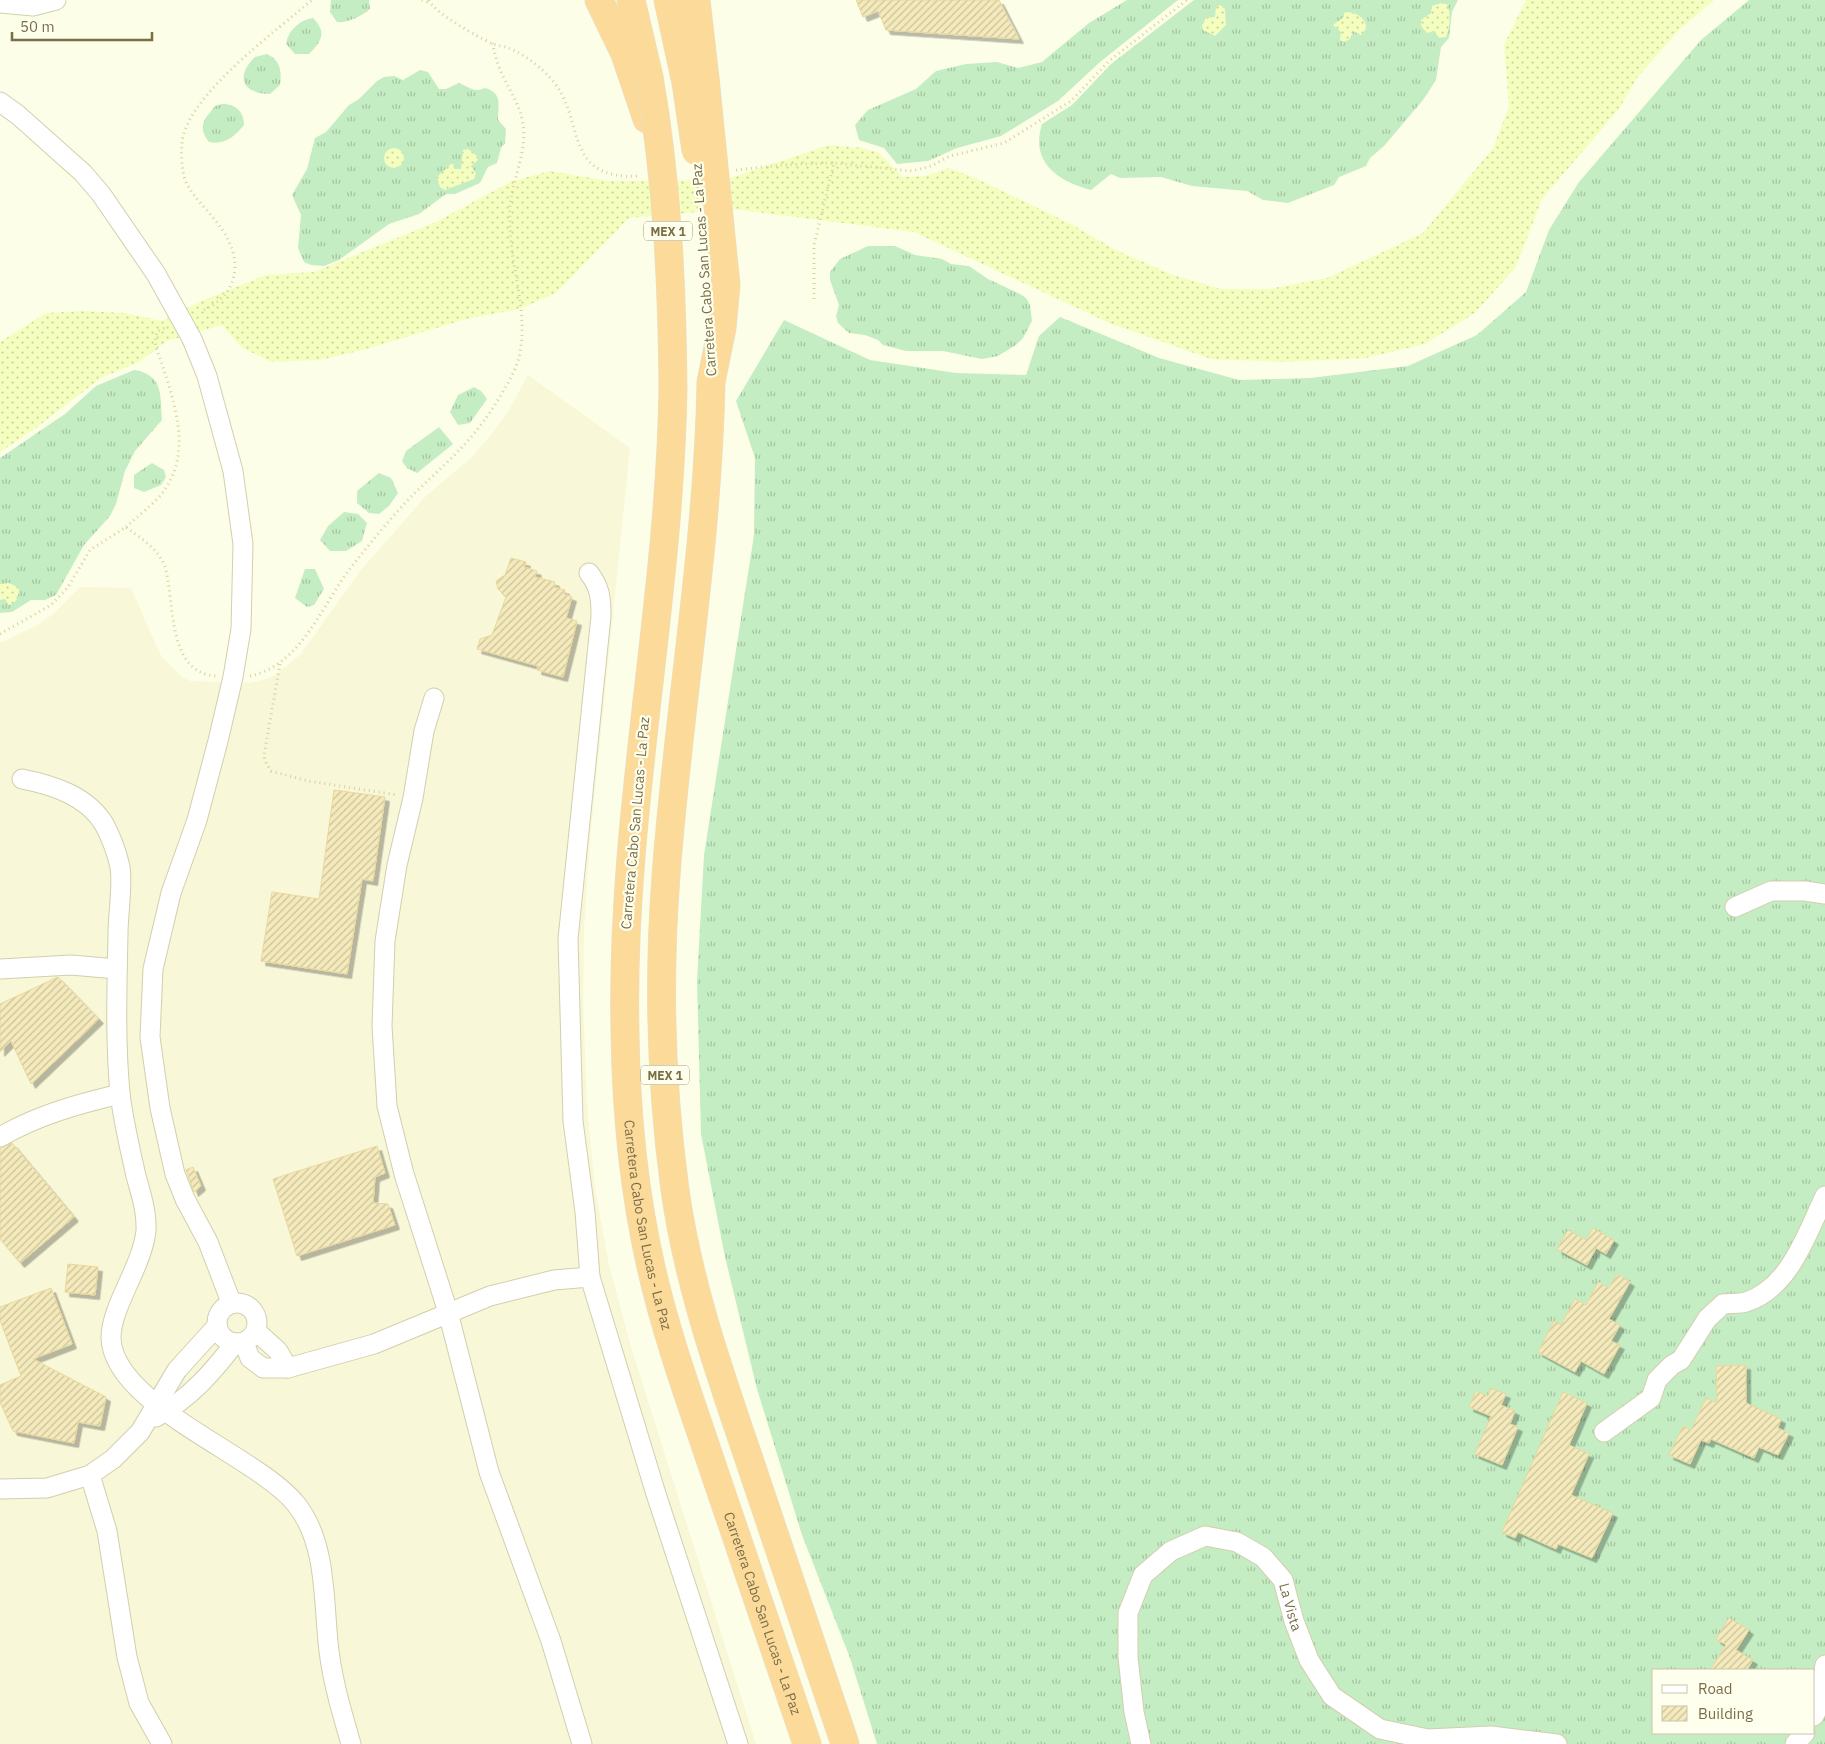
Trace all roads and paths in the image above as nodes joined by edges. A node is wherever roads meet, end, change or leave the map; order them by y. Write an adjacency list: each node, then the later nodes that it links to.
1 (56, 0): 10 (street)
2 (312, 0): 19 (path)
3 (422, 0): 9 (path)
4 (599, 0): 12 (highway)
5 (631, 0): 12 (highway, Carretera Cabo San Lucas - La Paz / MEX 1)
6 (668, 0): 13 (highway, Carretera Cabo San Lucas - La Paz / MEX 1)
7 (696, 0): 13 (highway)
8 (1187, 0): 15 (path)
9 (429, 2): 11 (path)
10 (0, 3)
11 (492, 43): 17 (path); 24 (path)
12 (642, 78): 52 (highway, Carretera Cabo San Lucas - La Paz / MEX 1, bridge)
13 (695, 80): 53 (highway, Carretera Cabo San Lucas - La Paz / MEX 1, bridge)
14 (0, 102): 25 (street)
15 (834, 163): 16 (path); 18 (path)
16 (732, 171)
17 (620, 178)
18 (814, 299)
19 (204, 310)
20 (166, 328): 21 (path)
21 (126, 527): 23 (path); 25 (path)
22 (589, 573): 36 (street)
23 (0, 634)
24 (281, 663): 25 (path); 28 (path)
25 (233, 676): 37 (street)
26 (434, 698): 28 (street)
27 (22, 779): 32 (street)
28 (412, 798): 38 (street)
29 (1825, 894): 30 (street)
30 (1735, 907)
31 (0, 969): 32 (street)
32 (117, 969): 33 (street)
33 (120, 1094): 34 (street); 41 (street)
34 (0, 1137)
35 (1825, 1196): 42 (street)
36 (590, 1277): 38 (street); 51 (street)
37 (232, 1302): 39 (street); 40 (street)
38 (448, 1312): 40 (street); 50 (street)
39 (217, 1326): 40 (street); 41 (street)
40 (245, 1340): 41 (street)
41 (157, 1413): 43 (street); 49 (street)
42 (1604, 1432)
43 (90, 1475): 44 (street); 48 (street)
44 (0, 1489)
45 (1825, 1665): 46 (street)
46 (1815, 1714)
47 (1804, 1734): 56 (street)
48 (162, 1744)
49 (351, 1744)
50 (582, 1744)
51 (738, 1744)
52 (807, 1744)
53 (846, 1744)
54 (1141, 1744): 55 (street, La Vista)
55 (1557, 1744)
56 (1795, 1744)

